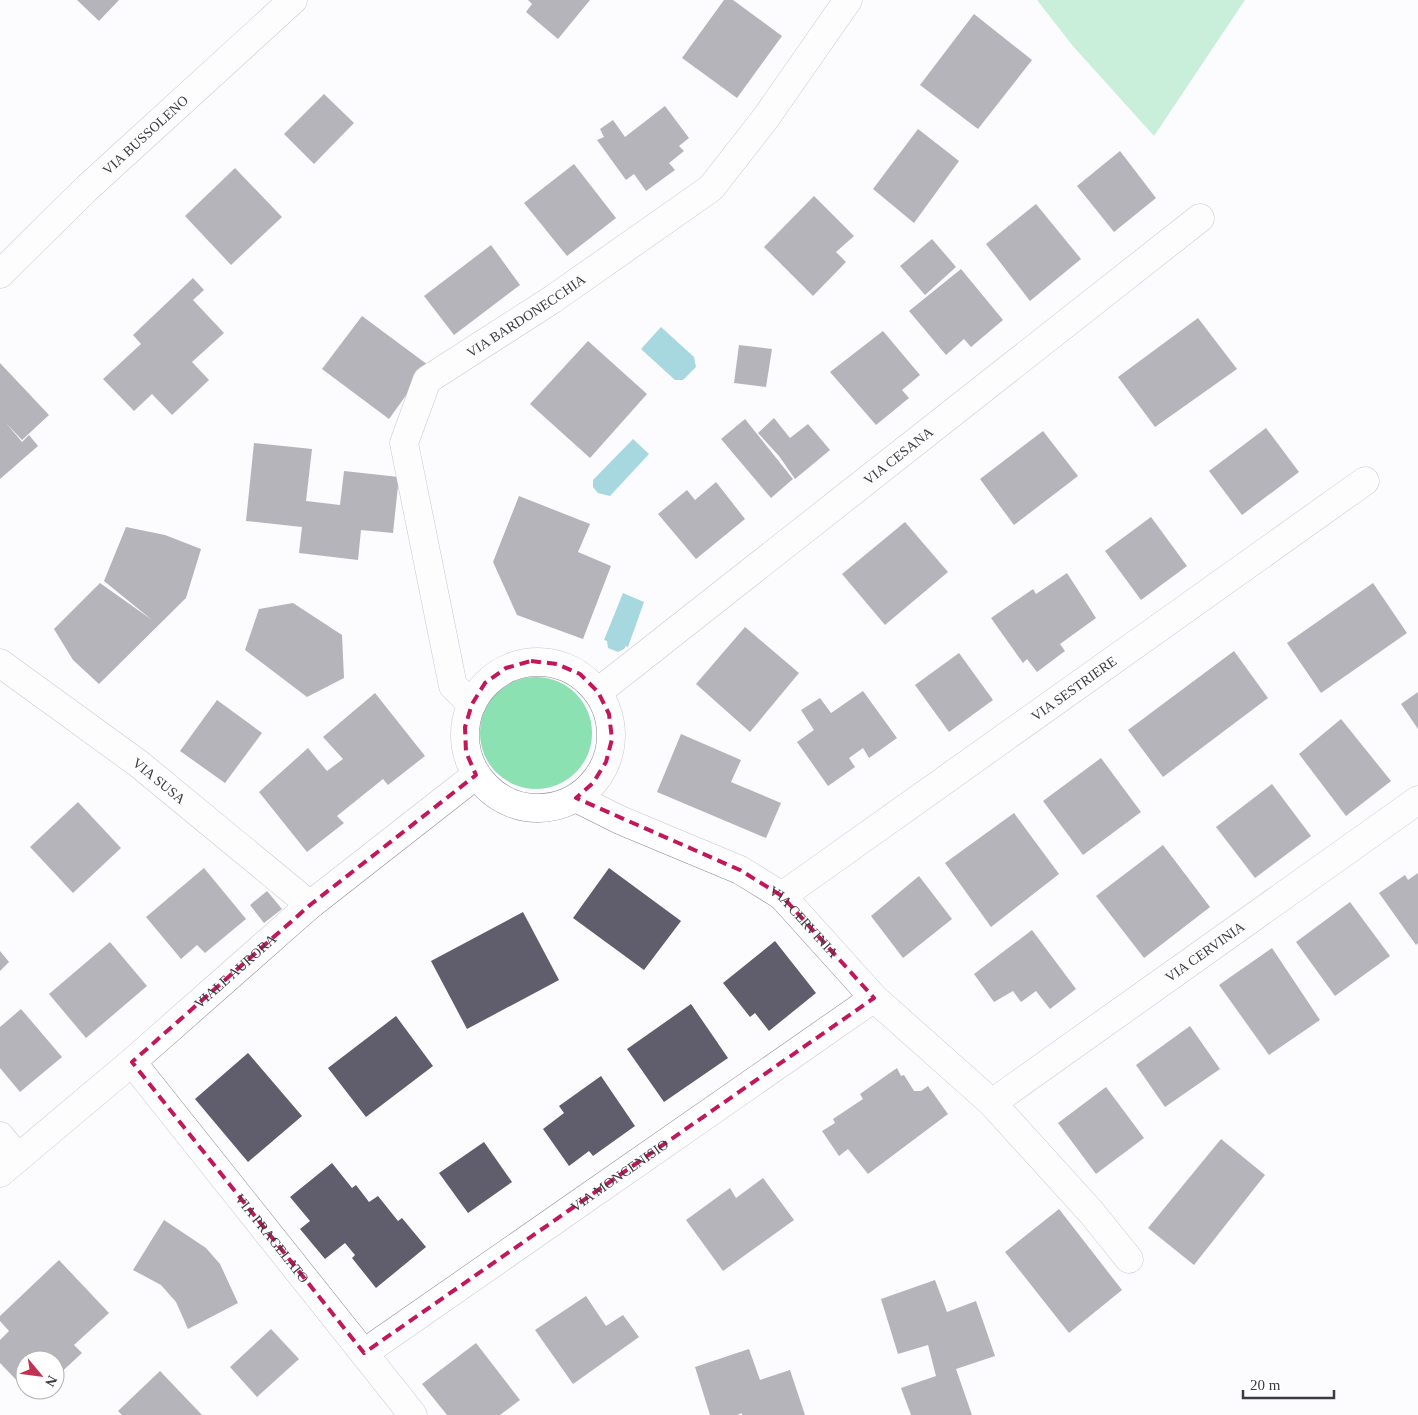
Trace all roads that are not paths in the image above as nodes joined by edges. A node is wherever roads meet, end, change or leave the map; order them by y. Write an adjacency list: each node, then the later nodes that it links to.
1 (293, 0): 4 (street, VIA BUSSOLENO)
2 (848, 0): 8 (street, VIA BARDONECCHIA)
3 (1200, 218): 7 (street, VIA CESANA)
4 (0, 274)
5 (1365, 481): 12 (street, VIA SESTRIERE)
6 (0, 663): 13 (street, VIA SUSA)
7 (598, 692): 8 (street); 10 (street)
8 (472, 704): 9 (street)
9 (476, 775): 10 (street); 13 (street, VIALE AURORA)
10 (576, 798): 12 (street, VIA CERVINIA)
11 (1418, 800): 16 (street, VIA CERVINIA)
12 (782, 896): 14 (street, VIA CERVINIA)
13 (310, 905): 15 (street, VIALE AURORA)
14 (874, 998): 16 (street, VIA CERVINIA); 20 (street, VIA MONCENISIO)
15 (132, 1062): 18 (street, VIALE AURORA); 20 (street, VIA PRAGELATO)
16 (992, 1103): 19 (street, VIA CERVINIA)
17 (0, 1136): 18 (street)
18 (9, 1165)
19 (1129, 1259)
20 (364, 1353): 21 (street, VIA PRAGELATO)
21 (414, 1415)

